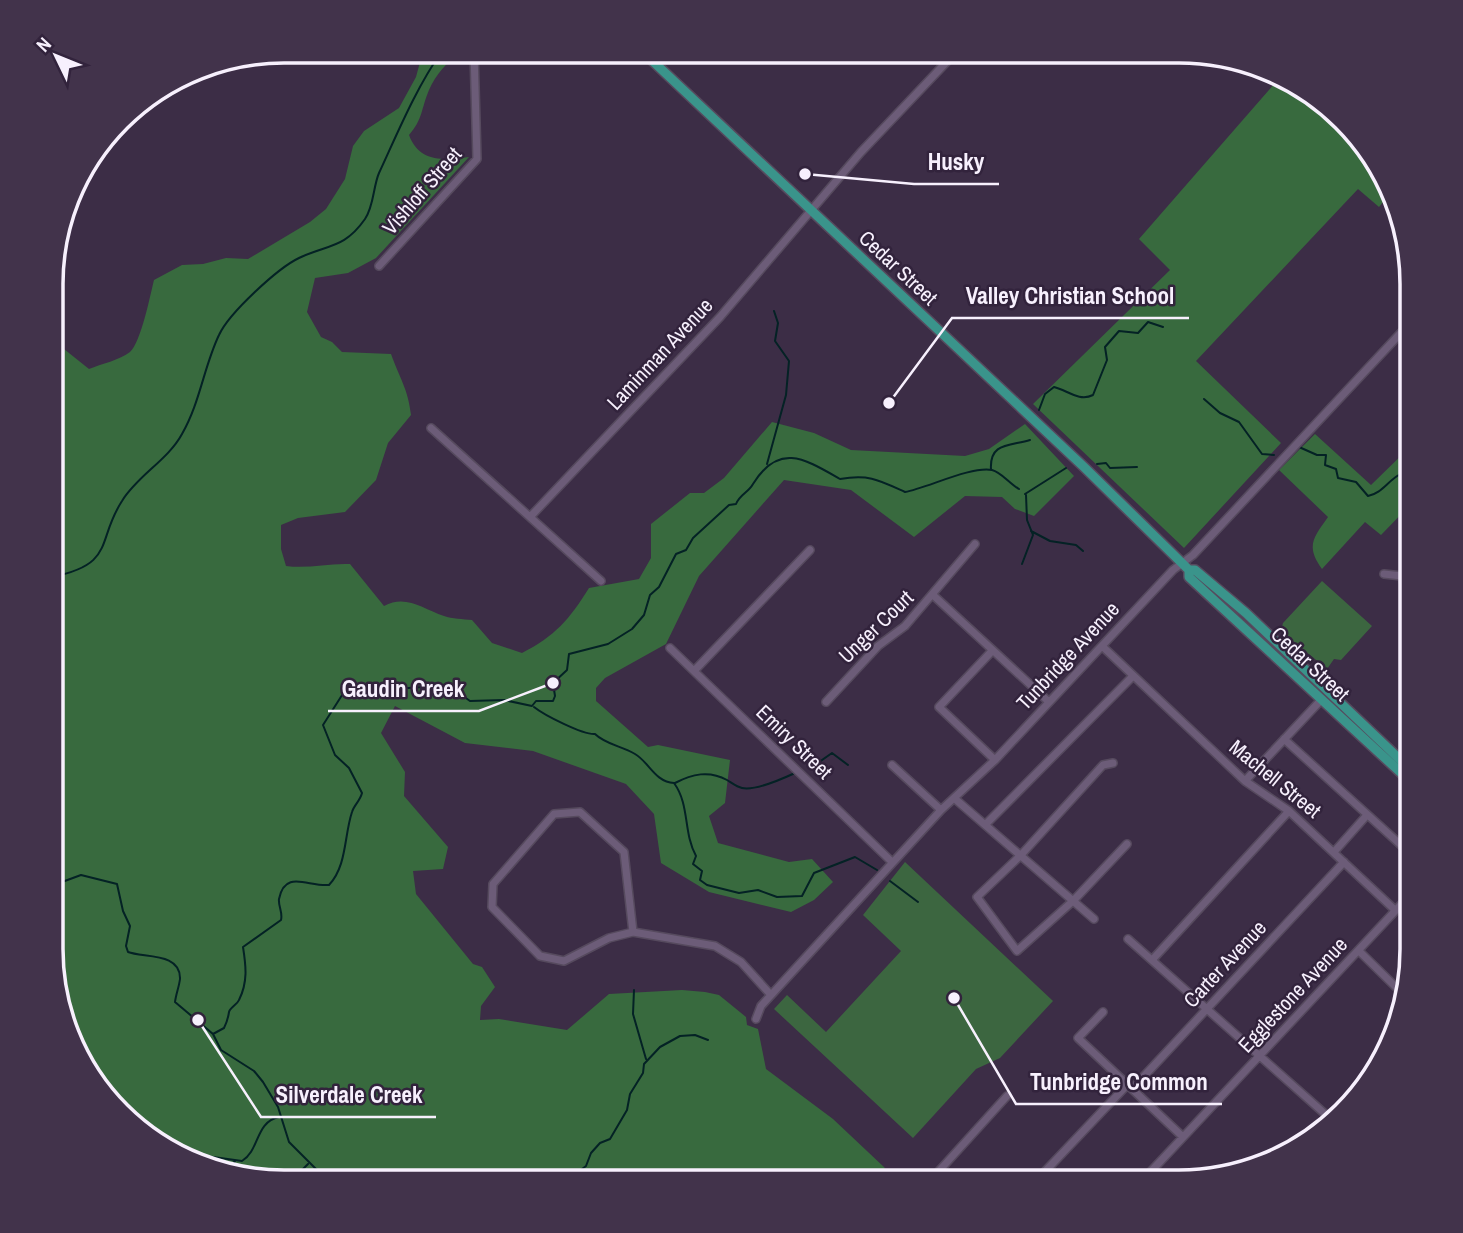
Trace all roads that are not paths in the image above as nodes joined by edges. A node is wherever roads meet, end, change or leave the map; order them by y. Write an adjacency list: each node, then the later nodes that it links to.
1 (474, 63): 5 (street, Vishloff Street)
2 (655, 63): 4 (main road, Cedar Street)
3 (946, 63): 4 (street, Laminman Avenue)
4 (811, 210): 8 (street, Laminman Avenue); 11 (main road, Cedar Street)
5 (379, 265)
6 (1400, 334): 11 (street, Tunbridge Avenue)
7 (431, 428): 8 (street)
8 (530, 517): 14 (street)
9 (975, 544): 15 (street, Unger Court)
10 (810, 550): 19 (street)
11 (1186, 567): 16 (street, Tunbridge Avenue); 21 (main road, Cedar Street); 26 (main road, Cedar Street)
12 (1384, 574): 13 (street)
13 (1400, 576)
14 (601, 581)
15 (933, 595): 18 (street); 22 (street, Unger Court)
16 (1102, 646): 20 (street, Machell Street); 23 (street, Tunbridge Avenue)
17 (670, 648): 19 (street, Emiry Street)
18 (992, 651): 23 (street); 25 (street)
19 (694, 671): 40 (street, Emiry Street)
20 (1133, 676): 30 (street, Machell Street); 35 (street)
21 (1322, 699): 24 (street); 29 (main road, Cedar Street)
22 (826, 702)
23 (1049, 702): 25 (street, Tunbridge Avenue)
24 (1284, 738): 30 (street); 34 (street)
25 (995, 760): 31 (street, Tunbridge Avenue)
26 (1400, 760)
27 (1113, 763): 39 (street)
28 (892, 765): 32 (street)
29 (1400, 772)
30 (1245, 781): 33 (street, Machell Street)
31 (954, 798): 32 (street, Tunbridge Avenue); 35 (street)
32 (941, 810): 40 (street, Tunbridge Avenue)
33 (1289, 811): 38 (street, Machell Street); 49 (street)
34 (1367, 815): 37 (street); 38 (street)
35 (986, 824): 39 (street)
36 (1127, 844): 42 (street)
37 (1400, 844)
38 (1334, 852): 41 (street, Machell Street)
39 (1021, 855): 42 (street); 42 (street)
40 (892, 862): 51 (street, Tunbridge Avenue)
41 (1344, 862): 44 (street, Machell Street); 52 (street, Carter Avenue)
42 (1074, 900): 45 (street)
43 (1400, 905): 44 (street, Egglestone Avenue)
44 (1395, 910): 48 (street, Egglestone Avenue)
45 (1094, 919)
46 (633, 932): 46 (street); 51 (street)
47 (1128, 939): 49 (street)
48 (1359, 951): 50 (street); 55 (street, Egglestone Avenue)
49 (1153, 959): 52 (street)
50 (1397, 988)
51 (771, 995): 54 (street, Tunbridge Avenue)
52 (1207, 1009): 55 (street); 56 (street, Carter Avenue)
53 (1103, 1012): 56 (street)
54 (756, 1019)
55 (1261, 1055): 58 (street); 59 (street, Egglestone Avenue)
56 (1129, 1087): 59 (street); 61 (street, Carter Avenue)
57 (1007, 1096): 60 (street)
58 (1326, 1114)
59 (1183, 1137): 62 (street, Egglestone Avenue)
60 (940, 1170)
61 (1047, 1170)
62 (1152, 1170)

